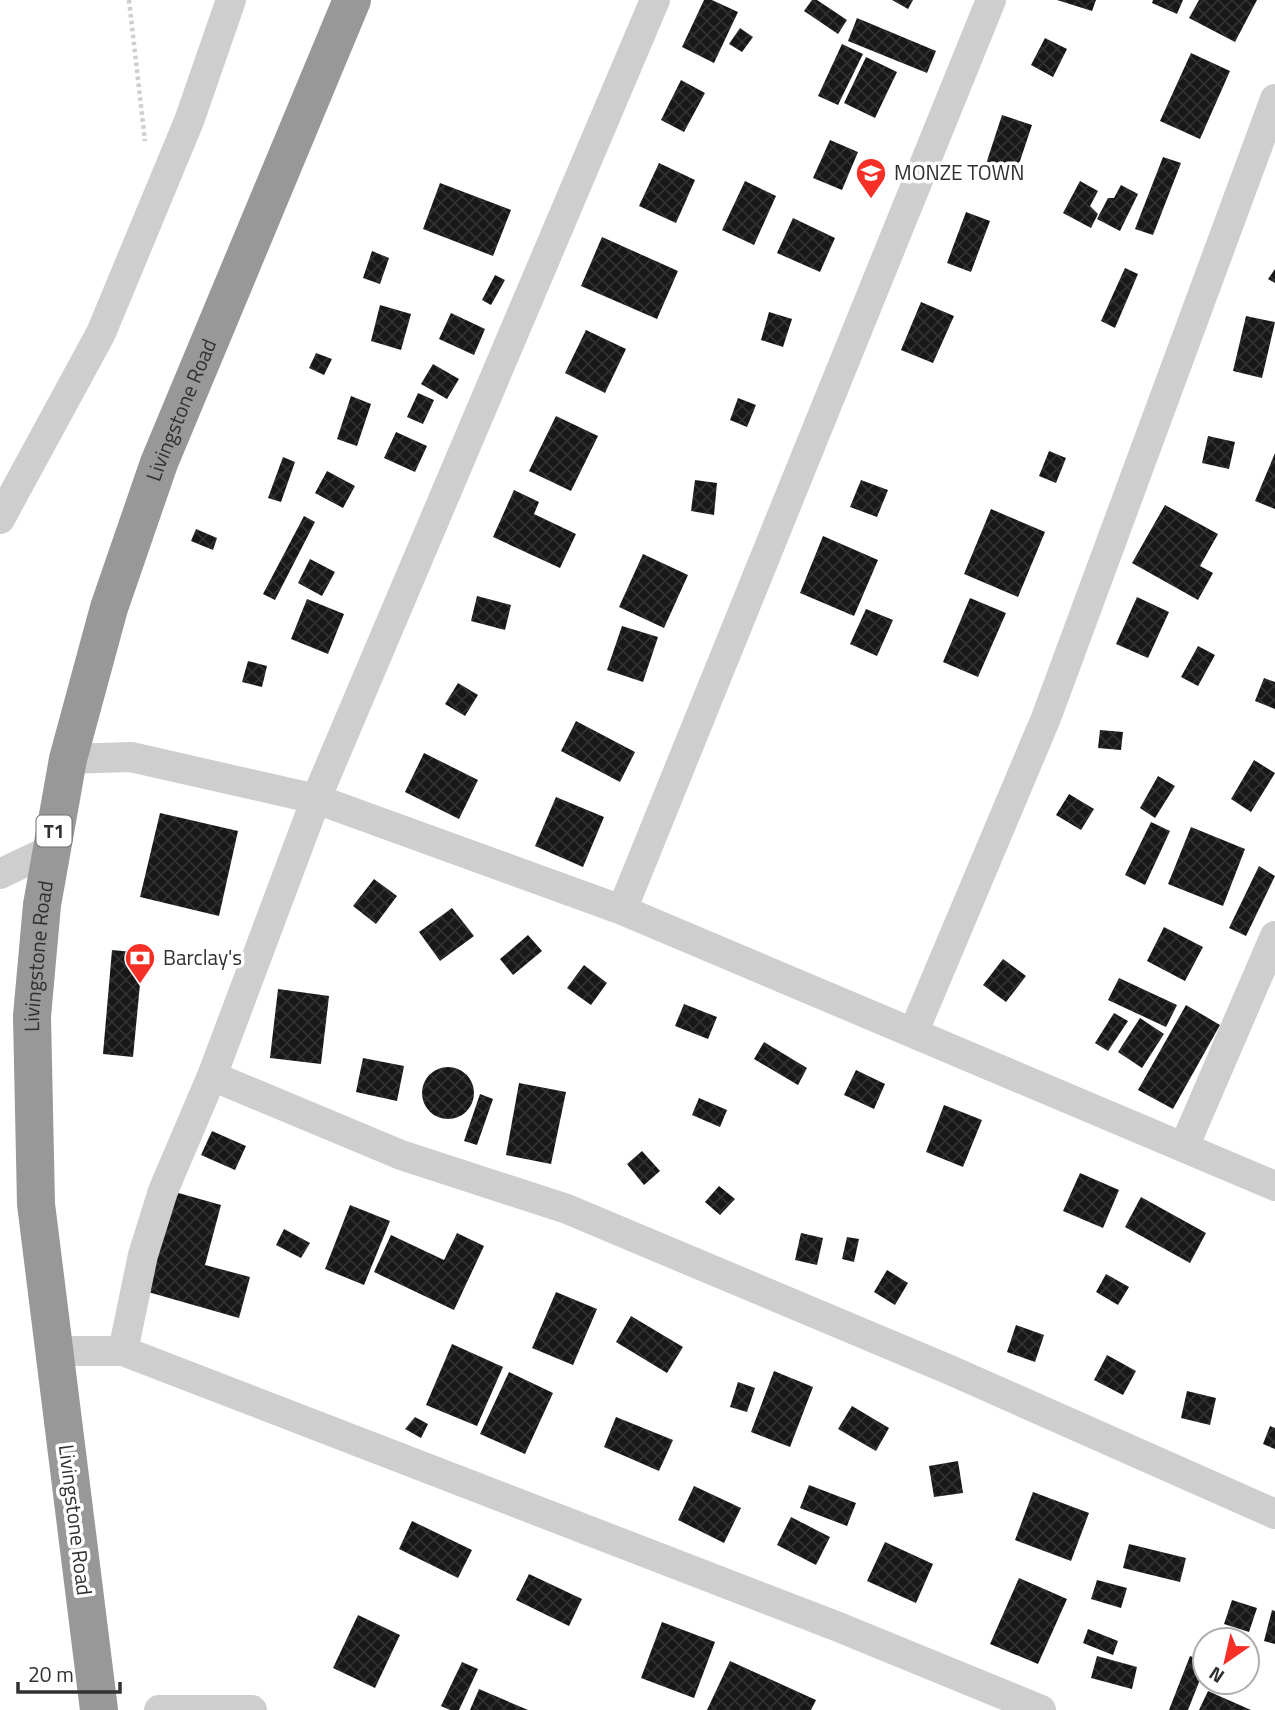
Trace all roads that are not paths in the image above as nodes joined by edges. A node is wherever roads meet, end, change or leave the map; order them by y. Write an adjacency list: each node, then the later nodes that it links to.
1 (231, 0): 6 (street)
2 (352, 0): 7 (highway, Livingstone Road / T1)
3 (655, 0): 8 (street)
4 (991, 0): 11 (street)
5 (1275, 99): 13 (street)
6 (0, 519)
7 (68, 759): 8 (street); 9 (highway, Livingstone Road / T1)
8 (316, 799): 11 (street); 14 (street)
9 (50, 850): 10 (street); 17 (highway, Livingstone Road / T1)
10 (0, 874)
11 (622, 910): 13 (street)
12 (1275, 936): 15 (street)
13 (914, 1031): 15 (street)
14 (212, 1076): 18 (street); 19 (street)
15 (1184, 1147): 16 (street)
16 (1275, 1186)
17 (54, 1351): 18 (street); 20 (highway, Livingstone Road / T1)
18 (123, 1351): 23 (street)
19 (1275, 1514)
20 (99, 1710)
21 (159, 1710): 22 (street)
22 (252, 1710)
23 (1041, 1710)

